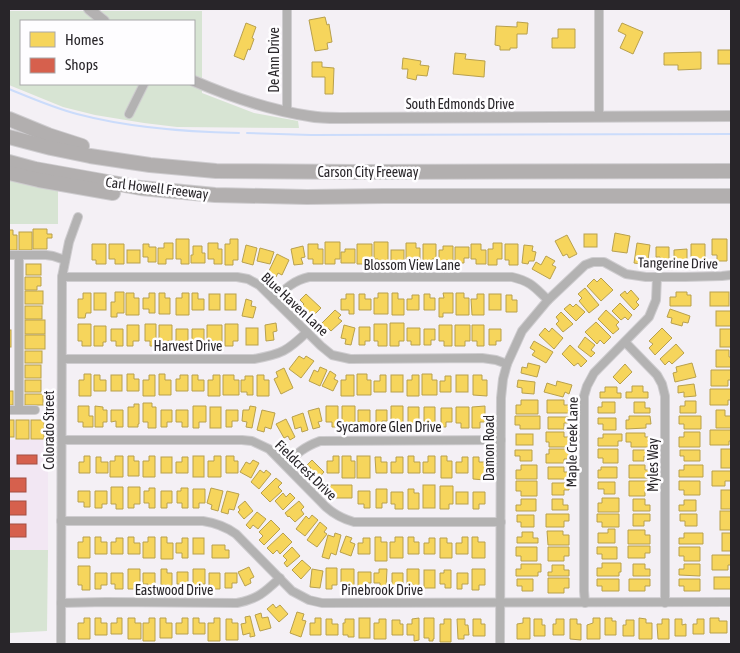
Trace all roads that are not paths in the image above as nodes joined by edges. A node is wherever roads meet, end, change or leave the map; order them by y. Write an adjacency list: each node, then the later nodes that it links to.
1 (89, 9): 4 (street)
2 (287, 9): 7 (street, De Ann Drive)
3 (599, 9): 9 (street)
4 (103, 20)
5 (195, 81): 7 (street, South Edmonds Drive)
6 (144, 85): 8 (street)
7 (287, 112): 9 (street, South Edmonds Drive)
8 (129, 114)
9 (598, 116): 10 (street, South Edmonds Drive)
10 (731, 116)
11 (9, 119): 15 (highway)
12 (9, 137): 15 (highway, Carson City Freeway)
13 (9, 162): 18 (highway, Carl Howell Freeway)
14 (731, 171): 15 (highway, Carson City Freeway)
15 (361, 172)
16 (9, 173): 18 (highway)
17 (731, 196): 18 (highway, Carson City Freeway)
18 (307, 197)
19 (78, 217): 22 (street, Colorado Street)
20 (9, 255): 21 (street)
21 (19, 255): 22 (street); 30 (street)
22 (65, 260): 25 (street, Colorado Street)
23 (731, 275): 26 (street, Tangerine Drive)
24 (574, 276): 26 (street, Tangerine Drive); 28 (street, Damon Road)
25 (62, 277): 27 (street, Blue Haven Lane); 33 (street, Colorado Street)
26 (657, 277): 32 (street, Maple Creek Lane)
27 (274, 300): 28 (street, Blossom View Lane); 31 (street, Blue Haven Lane)
28 (548, 300): 34 (street, Damon Road)
29 (9, 321): 30 (street)
30 (19, 321): 36 (street)
31 (307, 332): 33 (street, Harvest Drive); 34 (street, Blue Haven Lane)
32 (624, 342): 47 (street, Maple Creek Lane); 48 (street, Myles Way)
33 (62, 359): 38 (street, Colorado Street)
34 (507, 364): 39 (street, Damon Road)
35 (9, 410): 36 (street)
36 (19, 410): 37 (street)
37 (35, 410)
38 (62, 440): 40 (street, Fieldcrest Drive); 41 (street, Colorado Street)
39 (501, 440): 40 (street, Sycamore Glen Drive); 42 (street, Damon Road)
40 (286, 465): 42 (street, Fieldcrest Drive)
41 (61, 521): 43 (street, Pinebrook Drive); 45 (street, Colorado Street)
42 (501, 522): 46 (street, Damon Road)
43 (280, 578): 45 (street, Eastwood Drive); 46 (street, Pinebrook Drive)
44 (731, 602): 48 (street, Pinebrook Drive)
45 (61, 603): 49 (street, Colorado Street)
46 (500, 603): 47 (street, Pinebrook Drive); 50 (street, Damon Road)
47 (585, 603): 48 (street, Pinebrook Drive)
48 (665, 603)
49 (61, 644)
50 (500, 644)

